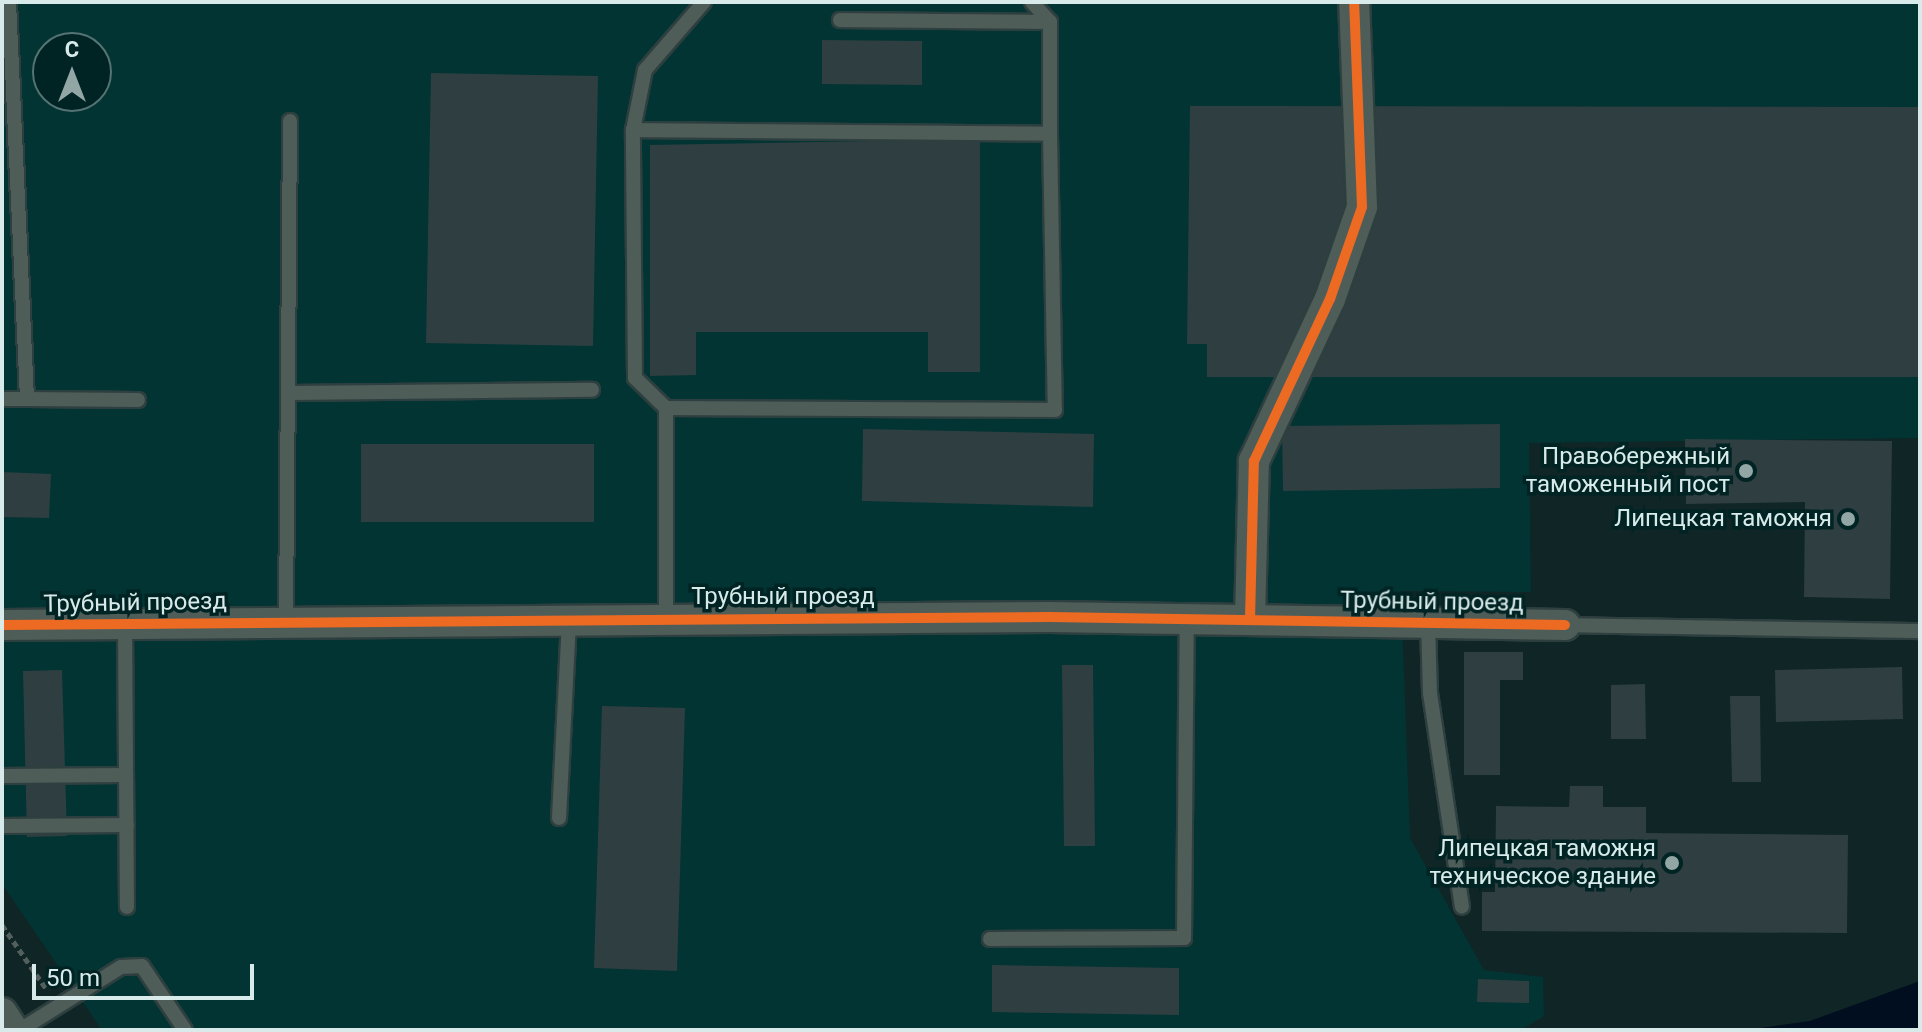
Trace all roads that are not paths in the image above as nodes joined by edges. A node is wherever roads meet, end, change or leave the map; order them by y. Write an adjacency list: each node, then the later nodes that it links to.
1 (9, 2): 13 (lane)
2 (704, 2): 8 (lane)
3 (1032, 2): 6 (lane)
4 (1354, 4): 19 (street)
5 (840, 20): 6 (lane)
6 (1050, 22): 9 (lane)
7 (290, 121): 11 (lane)
8 (633, 130): 9 (lane); 15 (lane)
9 (1050, 134): 15 (lane)
10 (592, 390): 11 (lane)
11 (289, 393): 20 (lane)
12 (2, 399): 13 (lane)
13 (27, 399): 14 (lane)
14 (138, 400)
15 (666, 408): 16 (lane)
16 (666, 617): 17 (street, Трубный проезд); 18 (street, Трубный проезд)
17 (569, 618): 20 (street, Трубный проезд); 28 (lane)
18 (1187, 619): 19 (street, Трубный проезд); 33 (lane)
19 (1250, 620): 21 (street, Трубный проезд)
20 (286, 621): 22 (street, Трубный проезд)
21 (1428, 622): 24 (street, Трубный проезд); 32 (lane)
22 (125, 623): 23 (street, Трубный проезд); 26 (lane)
23 (2, 625)
24 (1565, 625): 25 (lane)
25 (1920, 631)
26 (126, 775): 27 (lane); 29 (lane)
27 (2, 776)
28 (559, 818)
29 (127, 825): 30 (lane); 31 (lane)
30 (2, 826)
31 (127, 907)
32 (1462, 907)
33 (990, 939)
34 (2, 1013): 35 (street)
35 (13, 1030)
36 (20, 1030): 37 (lane)
37 (185, 1030)

